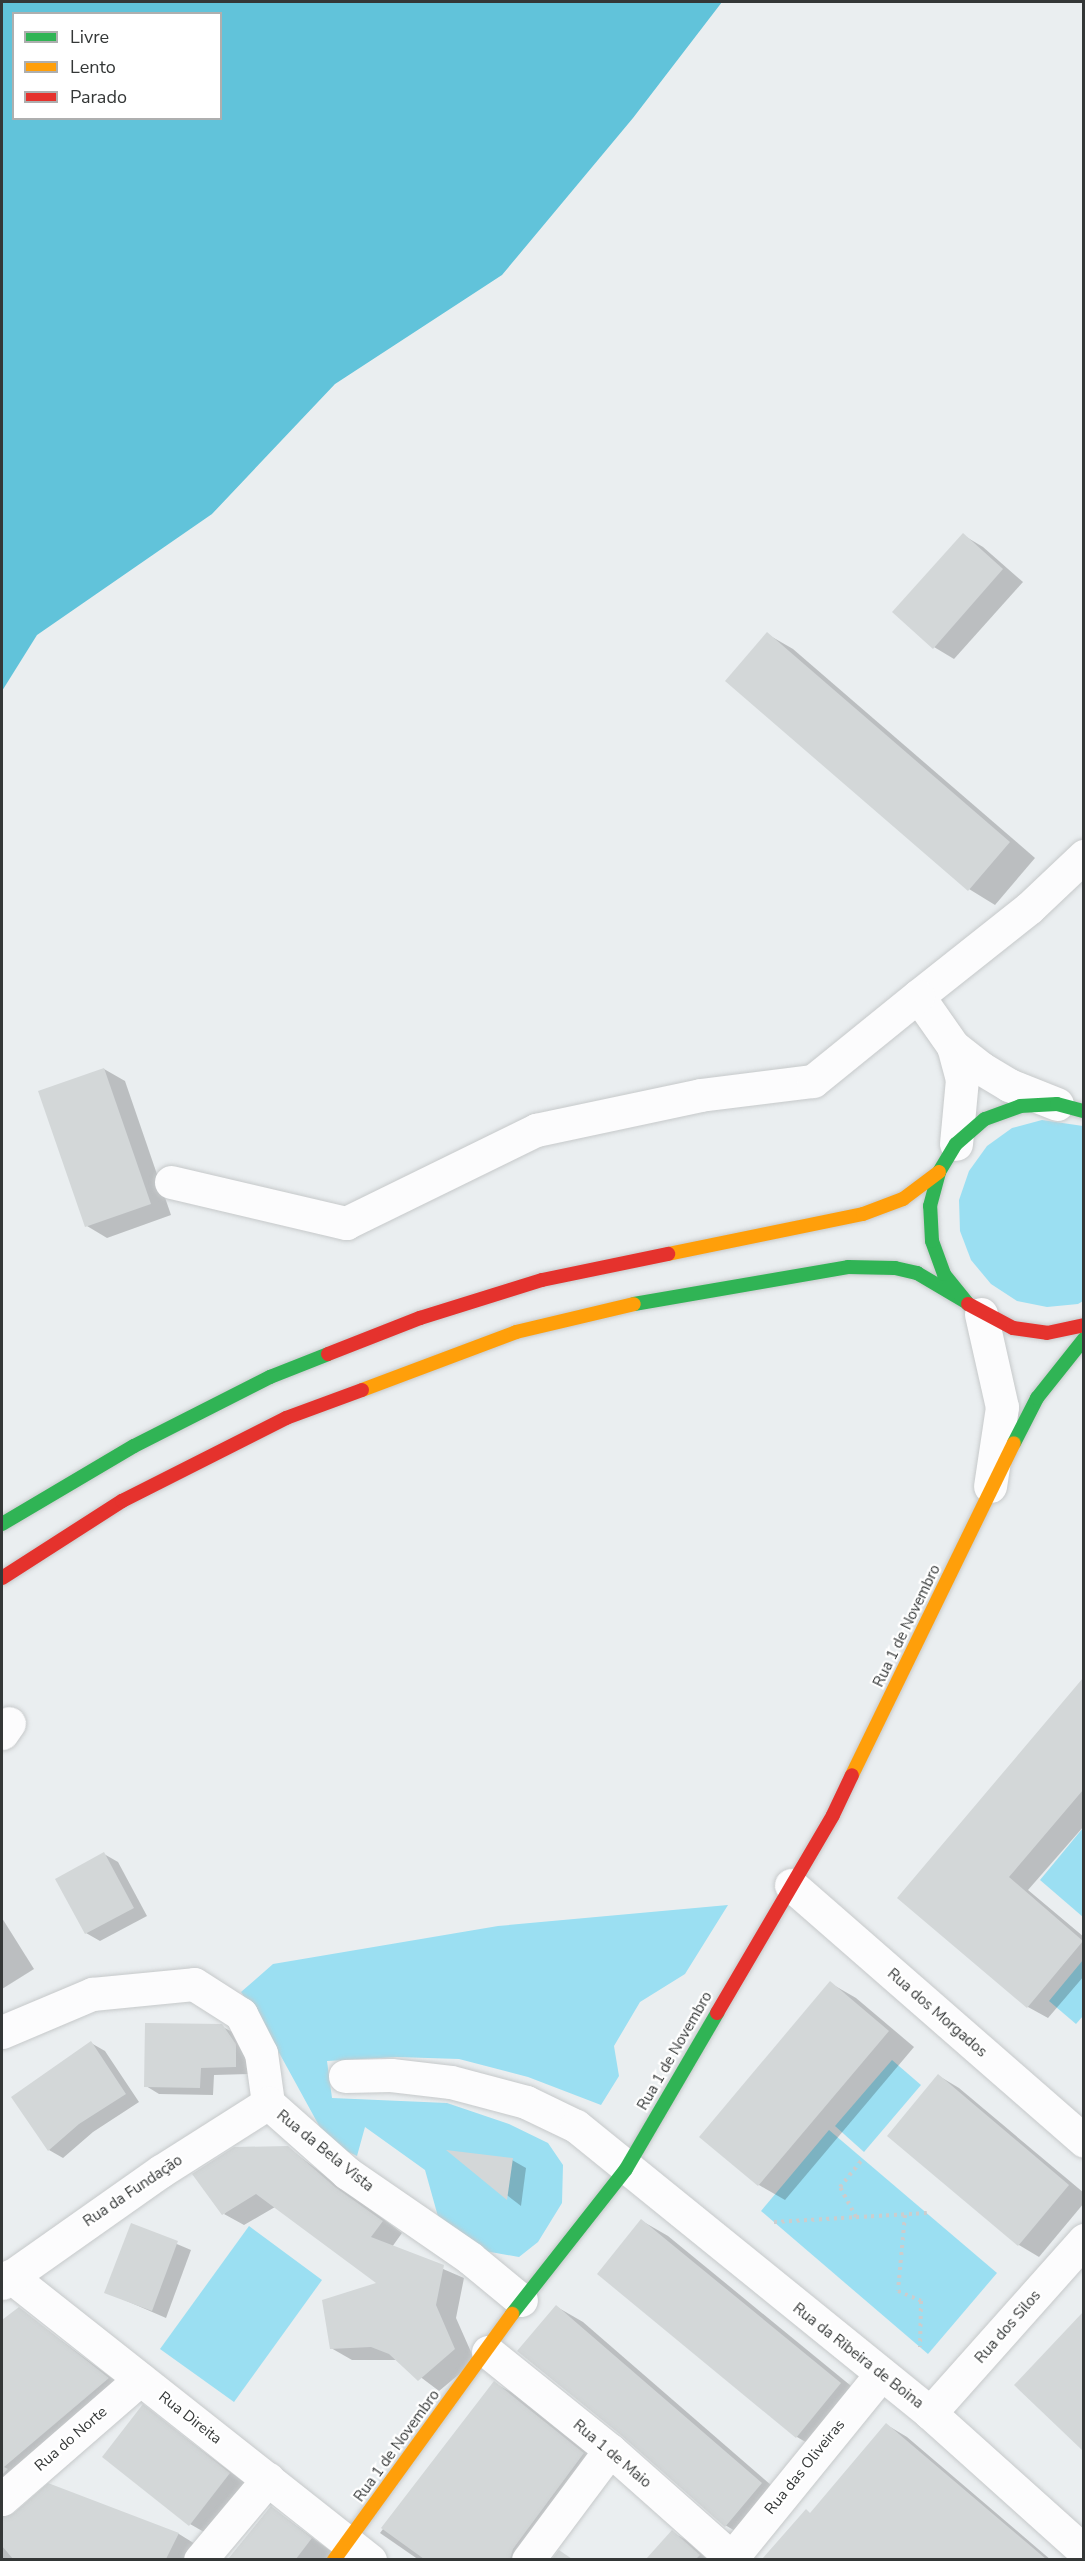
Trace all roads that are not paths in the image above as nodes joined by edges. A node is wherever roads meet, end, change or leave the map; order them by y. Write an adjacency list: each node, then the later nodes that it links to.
1 (1083, 856): 2 (street)
2 (918, 996): 3 (street); 7 (street)
3 (953, 1046): 4 (street); 5 (street)
4 (1070, 1108): 5 (main road)
5 (956, 1144): 6 (main road)
6 (939, 1172): 8 (main road); 12 (main road)
7 (171, 1182)
8 (973, 1308): 9 (main road); 11 (street); 13 (main road)
9 (1083, 1325)
10 (1083, 1339): 11 (main road, Rua 1 de Novembro)
11 (990, 1488): 14 (main road, Rua 1 de Novembro)
12 (2, 1524)
13 (2, 1578)
14 (791, 1885): 18 (street, Rua dos Morgados); 19 (main road, Rua 1 de Novembro)
15 (2, 2032): 17 (street, Rua da Bela Vista)
16 (345, 2076): 19 (street, Rua da Ribeira de Boina)
17 (268, 2103): 21 (street, Rua da Fundação); 22 (street, Rua da Bela Vista)
18 (1083, 2140)
19 (626, 2169): 22 (main road, Rua 1 de Novembro); 24 (street, Rua da Ribeira de Boina)
20 (1083, 2240): 26 (street, Rua dos Silos)
21 (6, 2280): 25 (street, Rua Direita)
22 (521, 2300): 23 (main road, Rua 1 de Novembro)
23 (488, 2352): 27 (street, Rua 1 de Maio); 31 (main road, Rua 1 de Novembro)
24 (881, 2374): 26 (street, Rua da Ribeira de Boina); 34 (street, Rua das Oliveiras)
25 (140, 2379): 28 (street, Rua Direita); 29 (street, Rua do Norte)
26 (930, 2413): 30 (street, Rua da Ribeira de Boina)
27 (610, 2450): 33 (street); 34 (street, Rua 1 de Maio)
28 (268, 2479): 31 (street, Rua Direita); 32 (street)
29 (2, 2499)
30 (1083, 2551)
31 (350, 2554)
32 (200, 2559)
33 (528, 2559)
34 (732, 2559)

